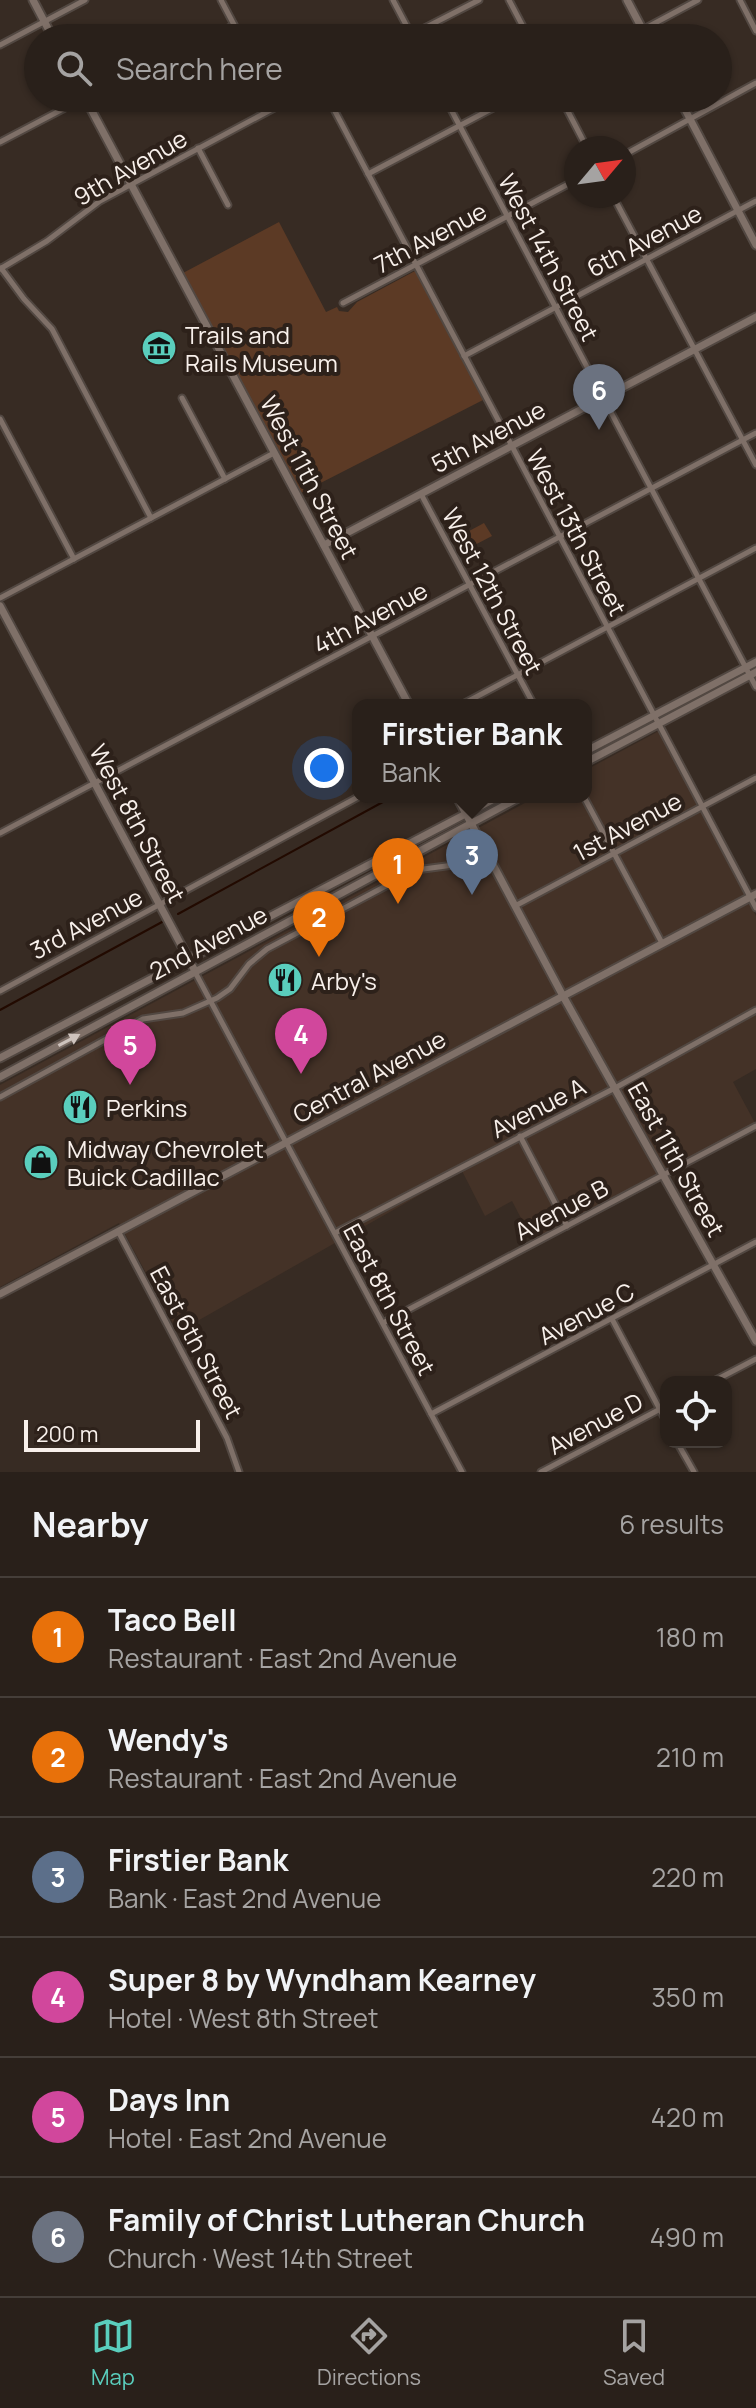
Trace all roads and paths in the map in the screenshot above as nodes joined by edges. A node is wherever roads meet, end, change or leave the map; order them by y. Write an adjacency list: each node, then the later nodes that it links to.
1 (33, 0): 10 (main road)
2 (85, 0): 10 (street)
3 (221, 0): 13 (street)
4 (393, 0): 14 (street)
5 (479, 0): 15 (street)
6 (509, 0): 16 (street)
7 (627, 0): 17 (main road)
8 (698, 0): 18 (street)
9 (740, 0): 19 (street)
10 (45, 21): 11 (street); 12 (main road)
11 (39, 24)
12 (46, 24)
13 (233, 24)
14 (404, 24)
15 (434, 24)
16 (522, 24)
17 (640, 24)
18 (654, 24)
19 (756, 31)
20 (24, 32): 21 (street)
21 (0, 45)
22 (756, 83): 23 (street)
23 (732, 96)
24 (61, 112): 36 (street)
25 (95, 112): 40 (main road, West 11th Street)
26 (266, 112): 37 (street, 9th Avenue)
27 (335, 112): 39 (street, West 13th Street)
28 (452, 112): 34 (street, West 14th Street)
29 (486, 112): 34 (street)
30 (568, 112): 35 (street)
31 (686, 112): 33 (main road)
32 (703, 112): 33 (street)
33 (690, 119): 38 (street); 45 (main road)
34 (460, 126): 39 (street); 46 (street, West 14th Street)
35 (581, 136)
36 (0, 142)
37 (198, 148): 40 (street, 9th Avenue); 43 (street)
38 (636, 148)
39 (368, 174): 49 (street, West 13th Street)
40 (132, 185): 50 (street, 9th Avenue); 62 (main road, West 11th Street)
41 (564, 186): 46 (street, 7th Avenue)
42 (756, 201): 45 (street, 6th Avenue)
43 (228, 205)
44 (619, 208): 48 (street)
45 (738, 210): 47 (main road); 48 (street, 6th Avenue)
46 (507, 216): 49 (street, 7th Avenue); 52 (street, West 14th Street)
47 (756, 245)
48 (646, 259): 52 (street, 6th Avenue); 54 (street)
49 (416, 265): 51 (street, 7th Avenue); 55 (street, West 13th Street)
50 (1, 269): 67 (street)
51 (343, 303)
52 (555, 307): 55 (street, 6th Avenue); 57 (street, West 14th Street)
53 (756, 317): 54 (main road, 5th Avenue)
54 (695, 350): 57 (main road, 5th Avenue); 60 (street)
55 (464, 356): 61 (street, West 13th Street)
56 (182, 398): 64 (street)
57 (603, 398): 61 (main road, 5th Avenue); 65 (street, West 14th Street)
58 (0, 419): 71 (street)
59 (756, 433): 60 (street, 4th Avenue)
60 (743, 440): 63 (street); 65 (street, 4th Avenue)
61 (512, 446): 66 (main road, 5th Avenue); 68 (street, West 13th Street)
62 (274, 453): 64 (street); 69 (main road, West 11th Street)
63 (756, 465)
64 (225, 479): 67 (street)
65 (651, 489): 68 (street, 4th Avenue); 72 (street, West 14th Street)
66 (421, 494): 69 (main road, 5th Avenue); 73 (street, West 12th Street)
67 (151, 518): 71 (street)
68 (560, 537): 73 (street, 4th Avenue); 76 (street, West 13th Street)
69 (324, 545): 77 (main road, West 11th Street)
70 (756, 548): 72 (street)
71 (74, 559): 74 (street)
72 (699, 579): 76 (street); 79 (street, West 14th Street)
73 (469, 585): 77 (street, 4th Avenue); 80 (street, West 12th Street)
74 (0, 598)
75 (0, 606): 89 (main road, West 8th Street)
76 (607, 627): 80 (street); 85 (street, West 13th Street)
77 (372, 636): 82 (main road, West 11th Street); 89 (street, 4th Avenue)
78 (756, 662): 79 (main road)
79 (750, 672): 81 (street, West 14th Street); 85 (main road)
80 (518, 675): 83 (street); 84 (street, West 12th Street)
81 (756, 687)
82 (406, 699)
83 (472, 699)
84 (531, 699)
85 (656, 720): 86 (main road); 87 (main road); 95 (street, West 13th Street)
86 (592, 748)
87 (592, 758)
88 (756, 778): 95 (street, 1st Avenue)
89 (94, 783): 98 (street, 4th Avenue); 102 (main road, West 8th Street)
90 (352, 800): 102 (street, 3rd Avenue)
91 (460, 803): 96 (main road)
92 (487, 803): 96 (main road, 2nd Avenue)
93 (509, 803): 97 (main road, 2nd Avenue)
94 (587, 803): 99 (street)
95 (702, 806): 99 (street, 1st Avenue); 101 (street, West 13th Street)
96 (466, 814): 97 (main road); 106 (main road, 2nd Avenue)
97 (471, 823): 100 (main road); 107 (main road, 2nd Avenue)
98 (0, 833)
99 (614, 853): 103 (street, 1st Avenue); 105 (street)
100 (488, 855): 103 (main road); 110 (street)
101 (753, 895): 104 (street, West 13th Street); 105 (main road, Central Avenue)
102 (159, 904): 106 (main road, West 8th Street); 108 (street, 3rd Avenue)
103 (515, 906): 109 (main road)
104 (756, 908)
105 (662, 943): 109 (main road, Central Avenue)
106 (188, 959): 107 (main road, West 8th Street); 112 (main road, 2nd Avenue)
107 (195, 971): 110 (street, West 8th Street); 113 (main road, 2nd Avenue, one-way to 107)
108 (0, 991)
109 (563, 996): 114 (main road, East 11th Street); 118 (main road, Central Avenue)
110 (211, 1001): 115 (street); 118 (street, West 8th Street)
111 (756, 1010): 114 (street, Avenue A)
112 (0, 1058)
113 (0, 1077)
114 (615, 1088): 117 (street, Avenue A); 119 (main road, East 11th Street)
115 (0, 1097)
116 (756, 1126): 119 (street, Avenue B)
117 (520, 1136): 120 (street); 122 (street, Avenue A)
118 (286, 1143): 121 (main road, Central Avenue); 122 (street, East 8th Street)
119 (664, 1176): 120 (street, Avenue B); 124 (main road, East 11th Street)
120 (567, 1226): 127 (street, Avenue B)
121 (118, 1231): 125 (main road, Central Avenue); 135 (street, East 6th Street)
122 (335, 1233): 127 (street, East 8th Street)
123 (756, 1242): 124 (street, Avenue C)
124 (714, 1266): 126 (street, Avenue C); 128 (main road, East 11th Street)
125 (0, 1294)
126 (612, 1319): 131 (street); 133 (street, Avenue C)
127 (383, 1323): 133 (street, East 8th Street)
128 (756, 1341)
129 (756, 1359): 130 (street)
130 (723, 1376)
131 (660, 1403)
132 (660, 1410): 137 (street, Avenue D)
133 (431, 1414): 136 (street, East 8th Street)
134 (680, 1448): 138 (street)
135 (239, 1472)
136 (462, 1472)
137 (541, 1472)
138 (694, 1472)

